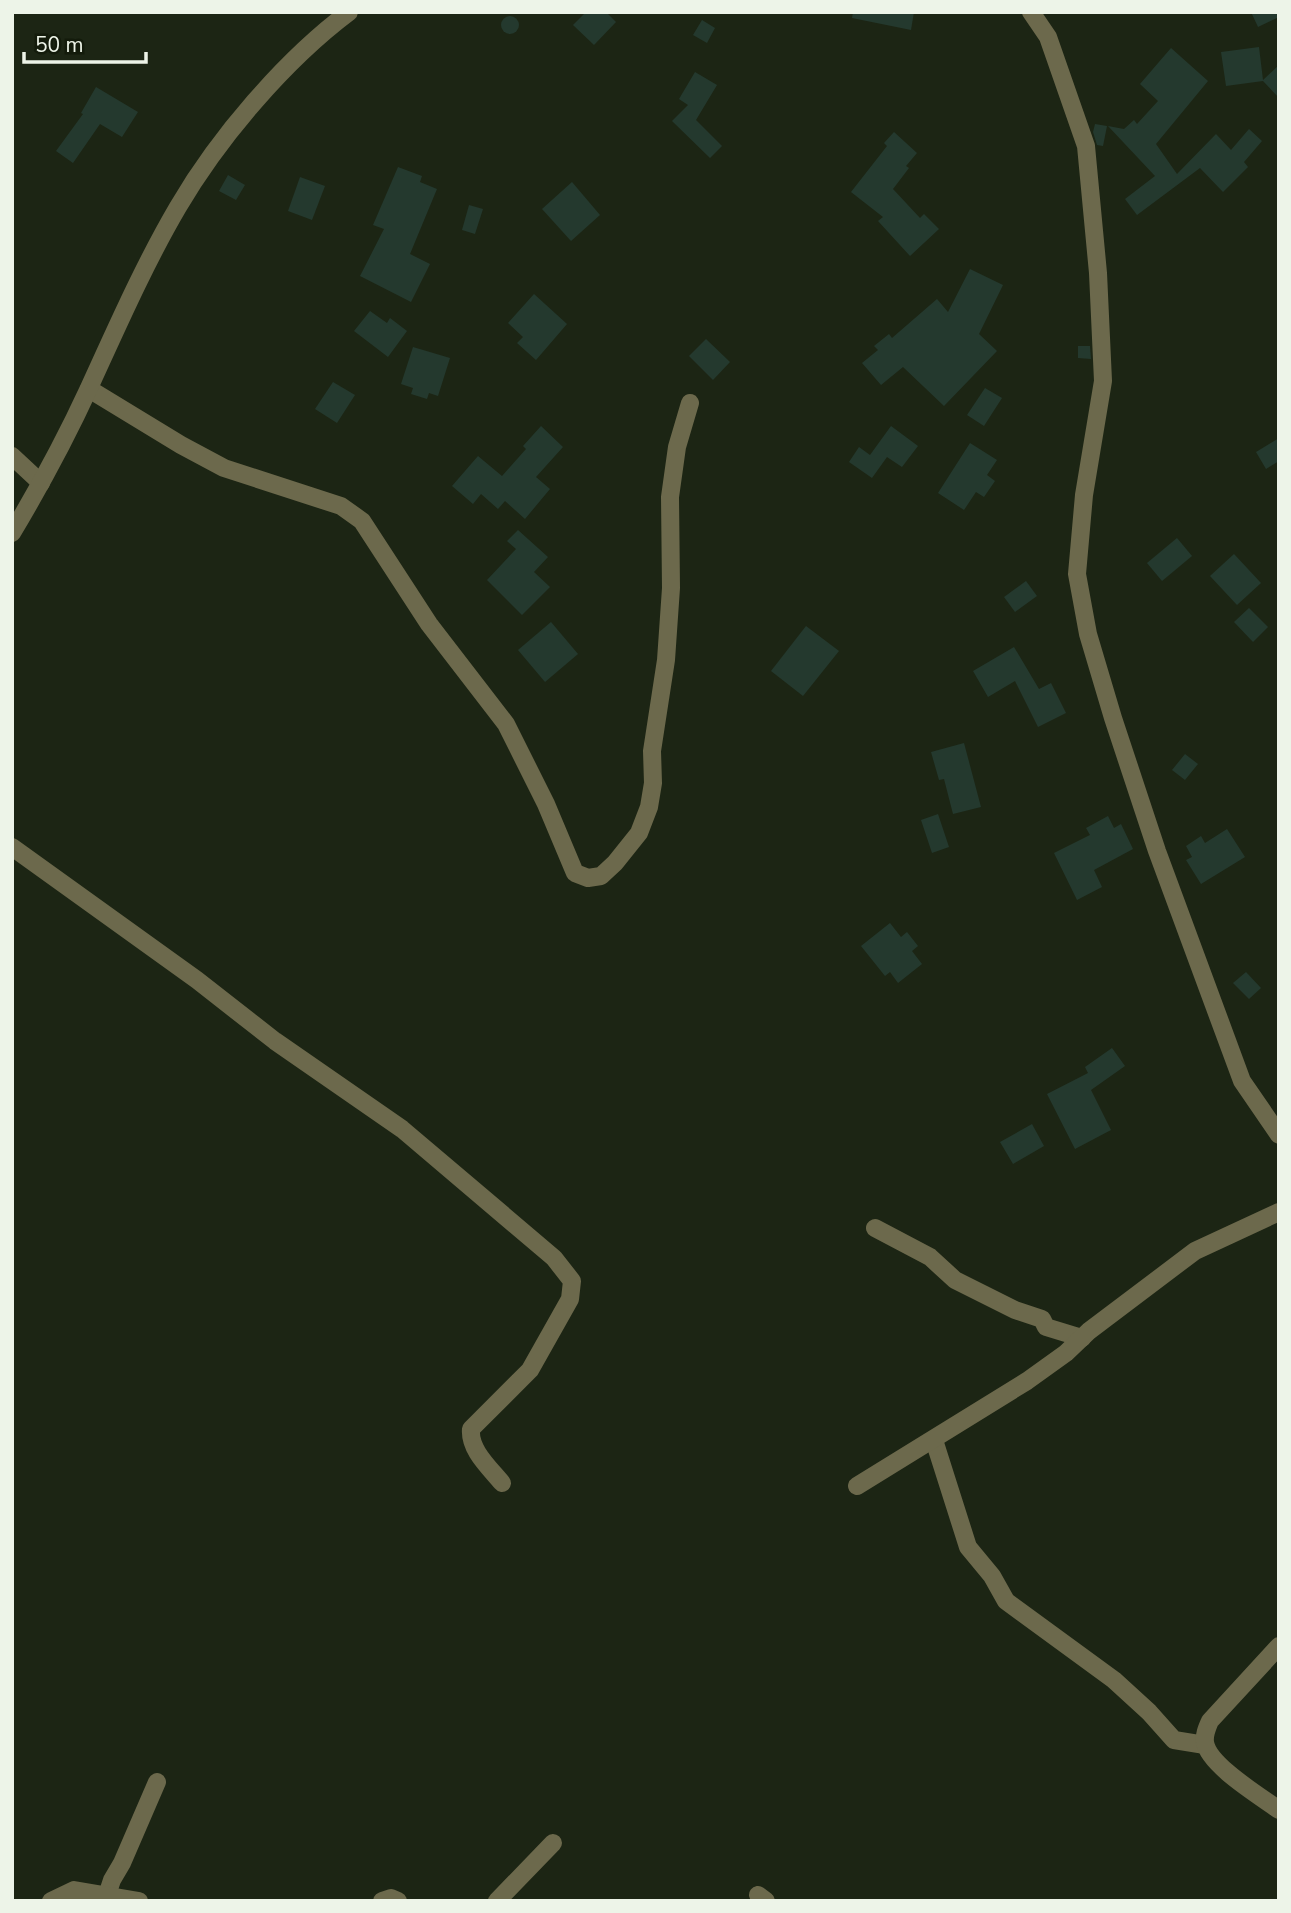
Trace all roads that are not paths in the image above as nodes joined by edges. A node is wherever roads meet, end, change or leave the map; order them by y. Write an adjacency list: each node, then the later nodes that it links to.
1 (349, 12): 3 (street)
2 (1031, 12): 9 (street)
3 (89, 389): 4 (street); 6 (street)
4 (690, 403)
5 (12, 456): 6 (street)
6 (41, 483): 7 (street)
7 (12, 533)
8 (12, 847): 14 (street)
9 (1279, 1135)
10 (1279, 1212): 12 (street)
11 (875, 1228): 12 (street)
12 (1082, 1338): 13 (street)
13 (934, 1440): 15 (street); 17 (street)
14 (502, 1483)
15 (857, 1486)
16 (1279, 1646): 17 (street)
17 (1205, 1745): 19 (street)
18 (157, 1782): 21 (street)
19 (1279, 1810)
20 (553, 1843): 26 (street)
21 (107, 1895): 22 (street); 23 (street)
22 (51, 1901)
23 (139, 1901)
24 (382, 1901): 25 (street)
25 (398, 1901)
26 (497, 1901)

